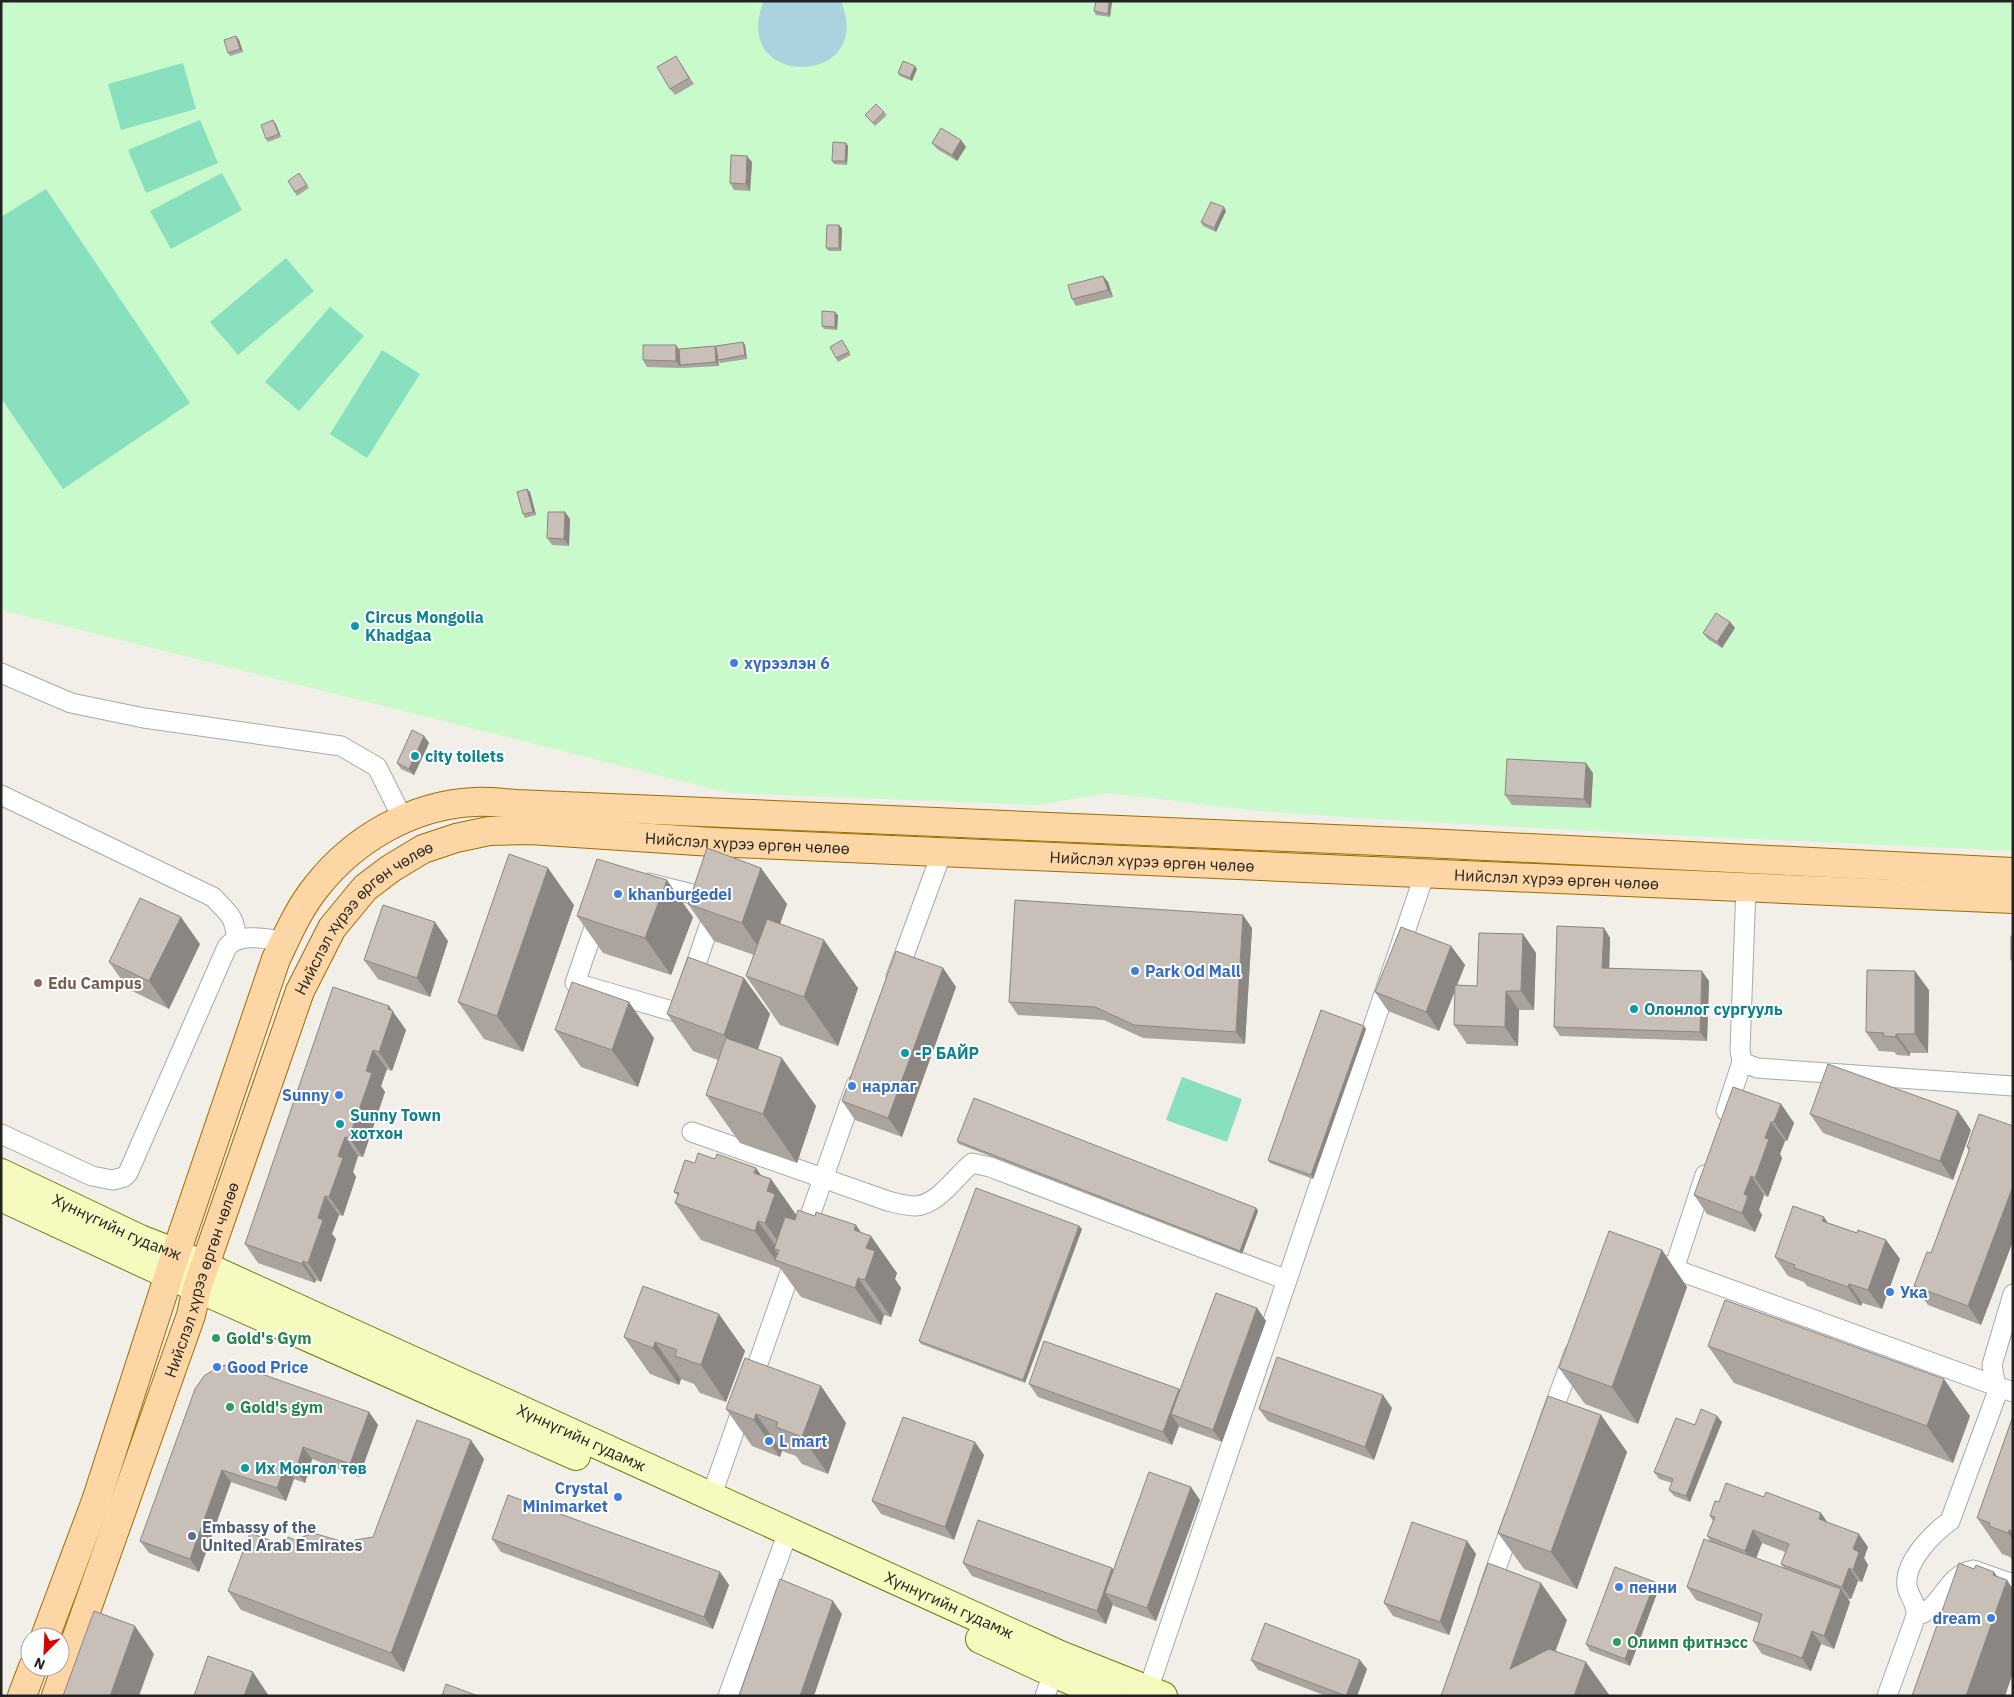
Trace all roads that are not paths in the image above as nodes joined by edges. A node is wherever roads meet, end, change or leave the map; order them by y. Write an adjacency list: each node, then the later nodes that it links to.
1 (1, 673): 3 (street)
2 (1, 795): 15 (street)
3 (403, 819): 4 (main road, Нийслэл хүрээ өргөн чөлөө); 16 (main road, Нийслэл хүрээ өргөн чөлөө)
4 (971, 824): 6 (main road); 7 (main road, Нийслэл хүрээ өргөн чөлөө)
5 (942, 852): 6 (main road, Нийслэл хүрээ өргөн чөлөө); 17 (street); 31 (main road, Нийслэл хүрээ өргөн чөлөө)
6 (970, 853): 9 (main road, Нийслэл хүрээ өргөн чөлөө)
7 (1706, 857): 8 (main road, Нийслэл хүрээ өргөн чөлөө); 11 (main road)
8 (2013, 872)
9 (1425, 873): 11 (main road, Нийслэл хүрээ өргөн чөлөө); 32 (street)
10 (632, 879): 13 (street)
11 (1706, 886): 12 (main road, Нийслэл хүрээ өргөн чөлөө)
12 (1746, 888): 14 (main road, Нийслэл хүрээ өргөн чөлөө); 18 (street)
13 (607, 892)
14 (2013, 899)
15 (236, 940): 16 (street); 23 (street)
16 (285, 941): 29 (main road, Нийслэл хүрээ өргөн чөлөө)
17 (889, 996)
18 (1742, 1062): 20 (street); 21 (street)
19 (862, 1069): 26 (street)
20 (2013, 1086)
21 (1720, 1128)
22 (692, 1132): 26 (street)
23 (1, 1134)
24 (1711, 1156): 30 (street)
25 (1, 1173): 29 (main road, Хүннүгийн гудамж)
26 (822, 1178): 32 (street); 37 (street)
27 (1, 1197): 29 (main road, Хүннүгийн гудамж)
28 (1640, 1257): 30 (street)
29 (172, 1264): 31 (main road, Хүннүгийн гудамж); 43 (main road, Нийслэл хүрээ өргөн чөлөө)
30 (1674, 1269): 35 (street)
31 (201, 1278): 37 (main road, Хүннүгийн гудамж); 39 (main road, Хүннүгийн гудамж); 48 (main road, Нийслэл хүрээ өргөн чөлөө)
32 (1287, 1280): 46 (street)
33 (2013, 1294): 35 (street)
34 (1580, 1339): 36 (street)
35 (2003, 1389): 42 (street)
36 (1543, 1439)
37 (712, 1497): 39 (main road, Хүннүгийн гудамж)
38 (1520, 1503): 41 (street)
39 (785, 1539): 45 (main road, Хүннүгийн гудамж); 46 (main road, Хүннүгийн гудамж); 49 (street)
40 (2013, 1584): 42 (street)
41 (1483, 1604)
42 (1916, 1616): 51 (street)
43 (49, 1627)
44 (29, 1677): 47 (main road)
45 (1049, 1684): 50 (main road, Хүннүгийн гудамж)
46 (1155, 1693)
47 (22, 1696)
48 (56, 1696)
49 (728, 1696)
50 (1109, 1696)
51 (1887, 1696)

